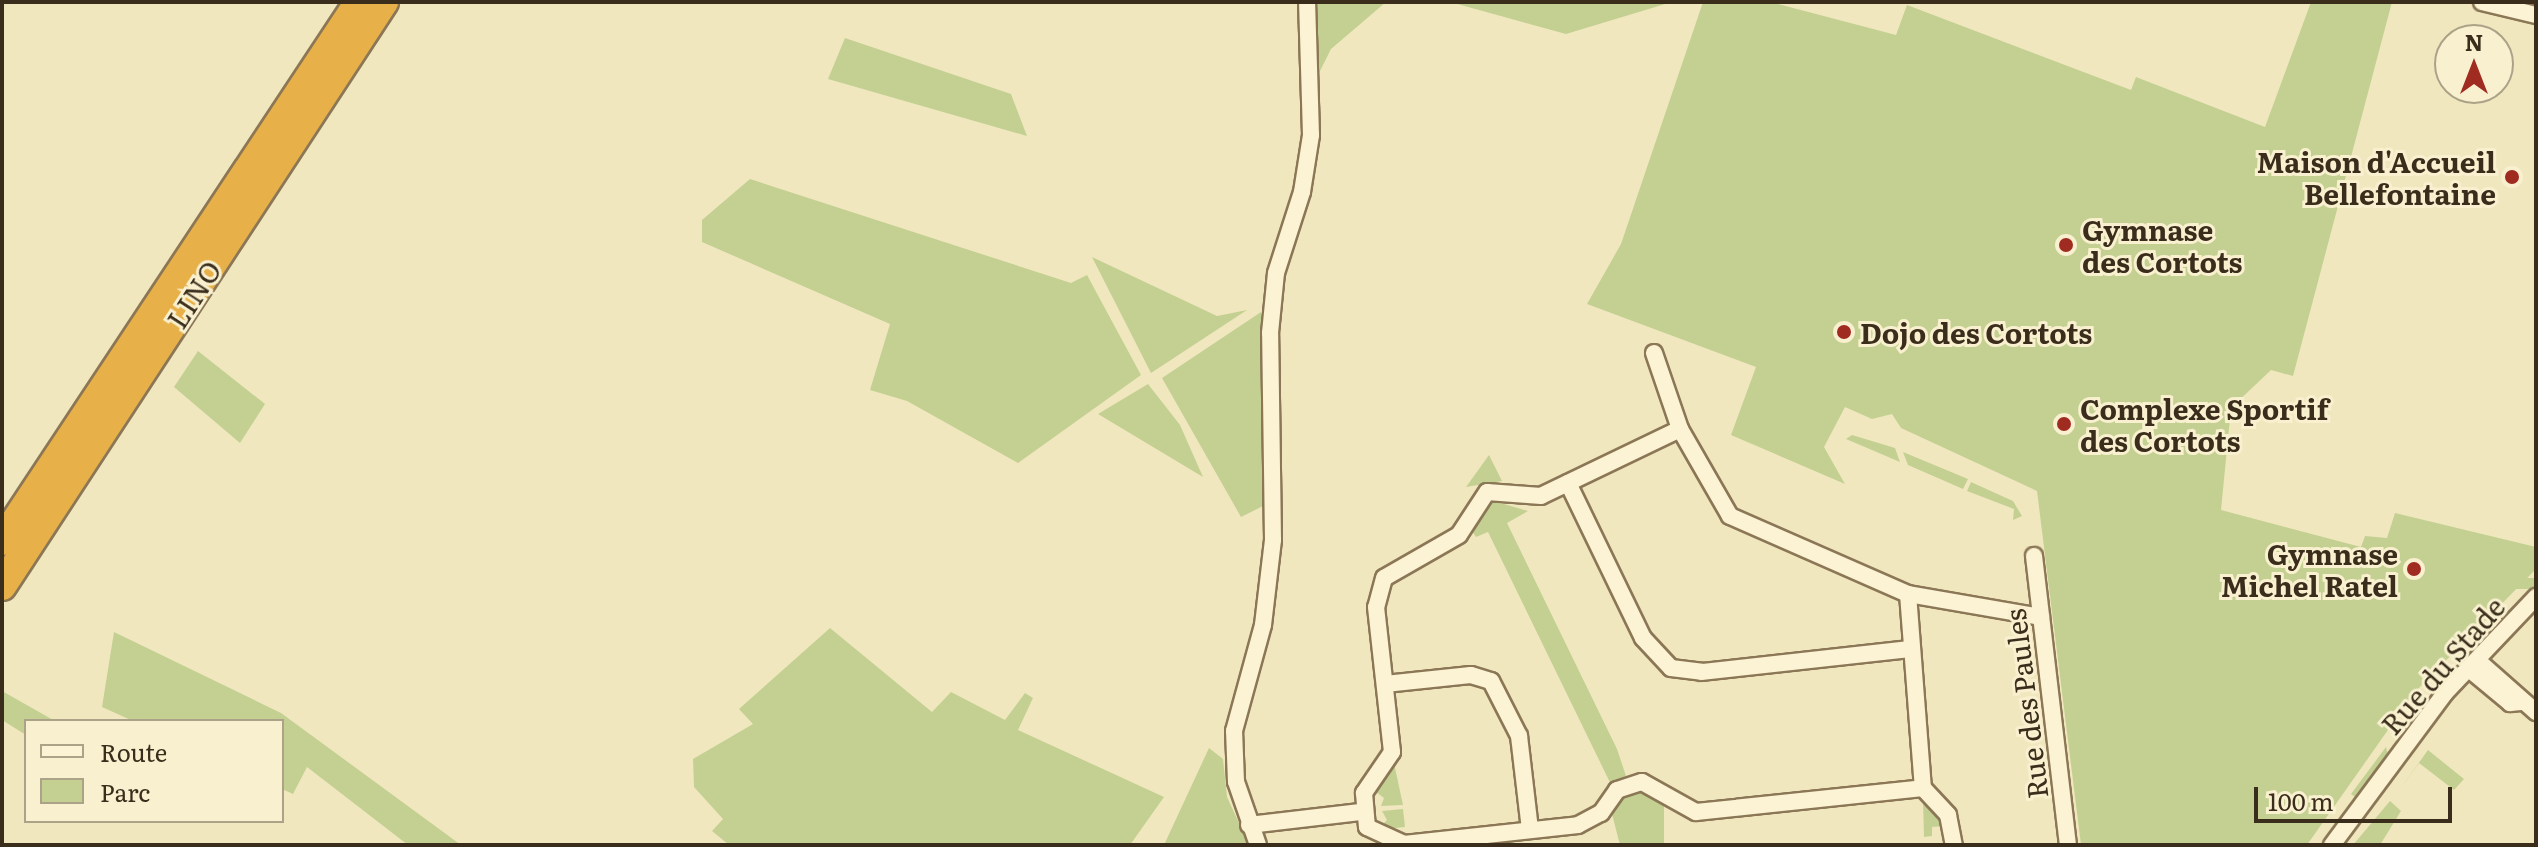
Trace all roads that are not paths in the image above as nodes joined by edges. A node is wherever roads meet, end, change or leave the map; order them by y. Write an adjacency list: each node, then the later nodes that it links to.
1 (359, 2): 9 (highway, LINO)
2 (384, 2): 11 (highway, LINO)
3 (1307, 2): 21 (street)
4 (2482, 2): 5 (street)
5 (2536, 15)
6 (1654, 353): 7 (street)
7 (1680, 429): 8 (street); 12 (street)
8 (1568, 483): 15 (street); 17 (street)
9 (2, 541)
10 (2034, 556): 14 (street, Rue des Paules)
11 (2, 586)
12 (1908, 594): 14 (street); 15 (street)
13 (2536, 597): 16 (street, Rue du Stade)
14 (2041, 617): 26 (street, Rue des Paules)
15 (1909, 649): 19 (street)
16 (2473, 664): 18 (street); 27 (street, Rue du Stade)
17 (1385, 684): 20 (street); 22 (street)
18 (2536, 712)
19 (1923, 788): 22 (street); 25 (street)
20 (1360, 812): 21 (street); 23 (street)
21 (1249, 825): 24 (street)
22 (1530, 829): 23 (street)
23 (1429, 843)
24 (1258, 845)
25 (1954, 845)
26 (2068, 845)
27 (2332, 845)

